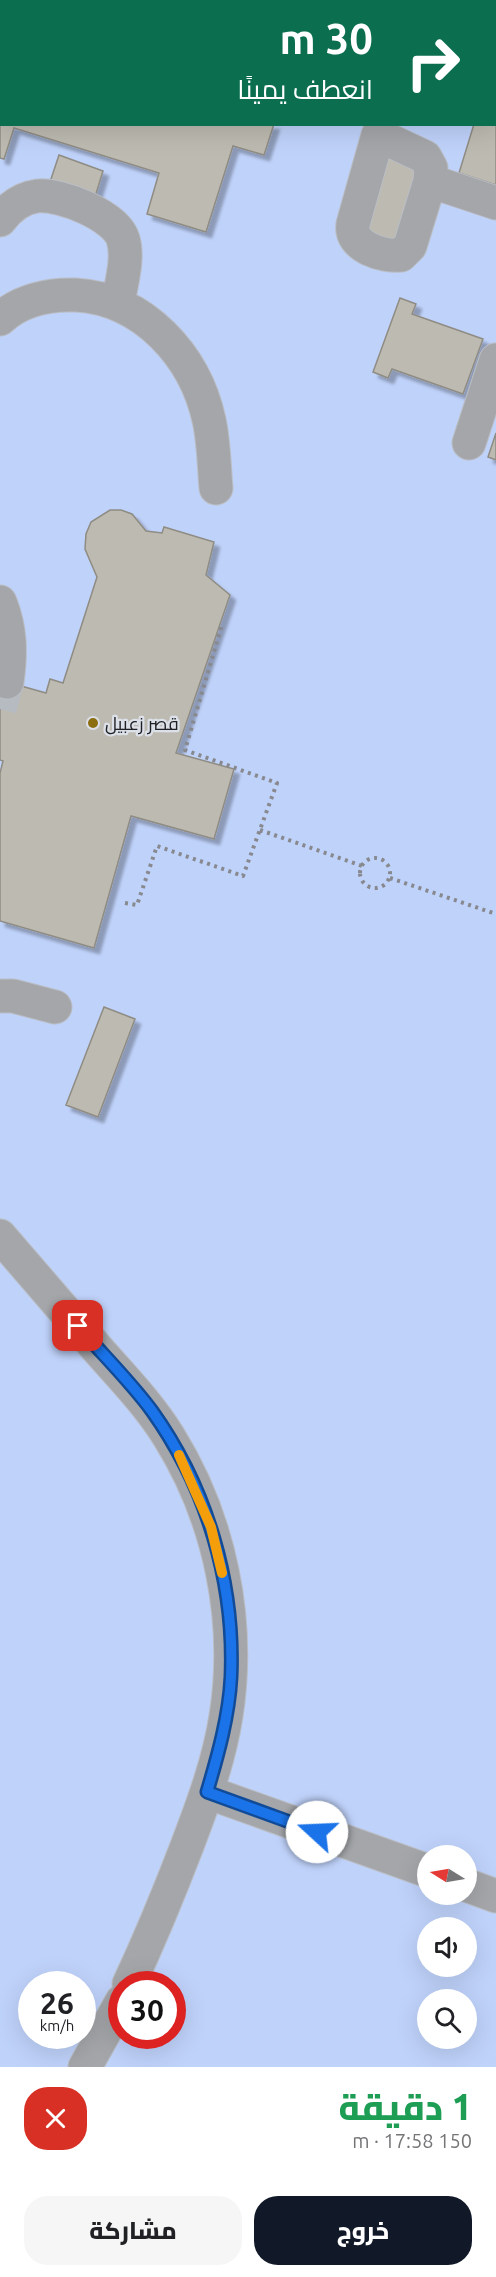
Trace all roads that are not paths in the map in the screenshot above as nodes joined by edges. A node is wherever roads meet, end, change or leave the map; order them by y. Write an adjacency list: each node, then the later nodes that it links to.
1 (380, 130): 2 (street); 2 (street)
2 (430, 181): 3 (street)
3 (496, 203)
4 (0, 220): 5 (street)
5 (118, 303): 6 (street); 9 (street)
6 (4, 310)
7 (496, 360): 8 (street)
8 (469, 443)
9 (216, 488)
10 (0, 602): 11 (street)
11 (7, 682)
12 (0, 996): 13 (street)
13 (55, 1007)
14 (0, 1236): 15 (street)
15 (207, 1792): 16 (street); 19 (street)
16 (417, 1867)
17 (477, 1889): 18 (street)
18 (496, 1896)
19 (135, 1971)
20 (108, 2026): 21 (street)
21 (85, 2067)

